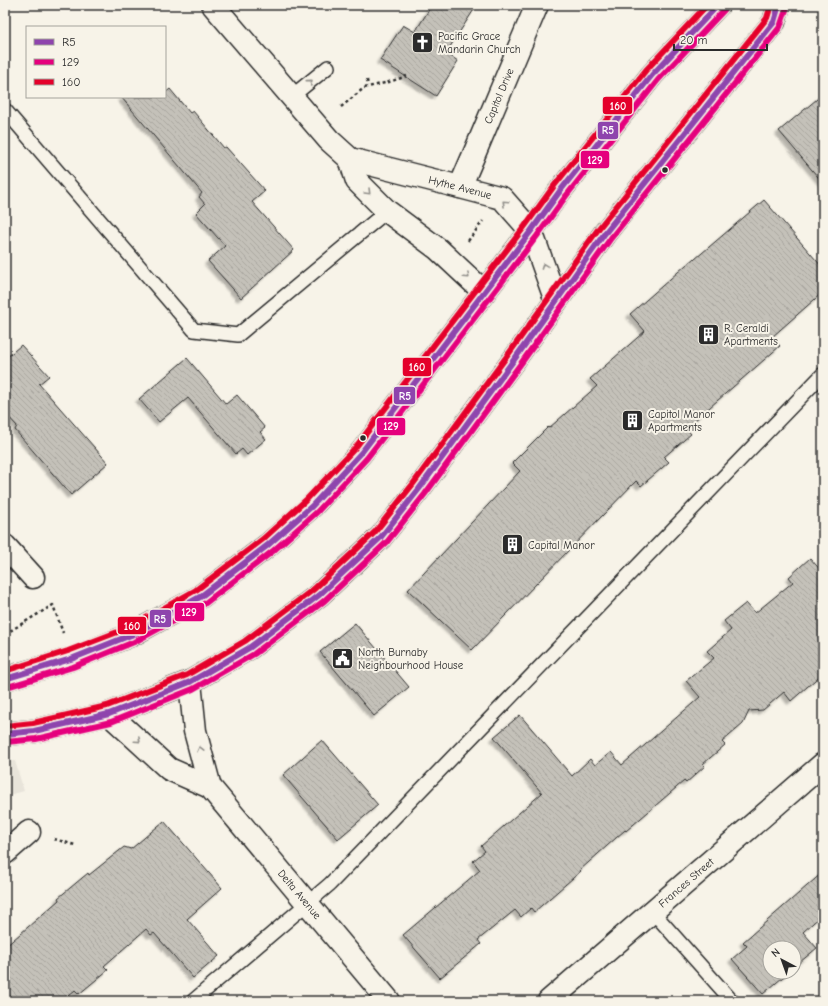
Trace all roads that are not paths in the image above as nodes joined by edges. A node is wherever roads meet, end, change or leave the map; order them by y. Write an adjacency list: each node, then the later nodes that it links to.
1 (212, 5): 6 (main road, Hythe Avenue)
2 (537, 5): 9 (main road, Capitol Drive)
3 (718, 5): 11 (main road)
4 (779, 5): 13 (main road)
5 (328, 67): 6 (lane, one-way to 5)
6 (291, 98): 8 (main road, Hythe Avenue)
7 (5, 110): 10 (lane)
8 (350, 159): 9 (main road, Hythe Avenue); 10 (main road, one-way to 10)
9 (460, 186): 11 (main road, Hythe Avenue, one-way to 9)
10 (387, 211): 12 (main road, one-way to 12)
11 (531, 231): 12 (main road); 13 (main road, Hythe Avenue, one-way to 11)
12 (484, 292): 17 (main road)
13 (556, 301): 18 (main road)
14 (823, 374): 25 (lane)
15 (5, 546): 16 (main road)
16 (33, 577)
17 (5, 679)
18 (190, 682): 19 (main road); 22 (main road, Delta Avenue, one-way to 18)
19 (109, 714): 20 (main road); 22 (main road, Delta Avenue, one-way to 22)
20 (5, 734)
21 (823, 764): 26 (main road, Frances Street)
22 (210, 787): 25 (main road, Delta Avenue)
23 (30, 832): 24 (main road)
24 (5, 853)
25 (308, 904): 27 (lane); 28 (main road, Delta Avenue)
26 (652, 911): 29 (main road, Frances Street); 30 (lane)
27 (193, 1001)
28 (389, 1001)
29 (549, 1001)
30 (732, 1001)

